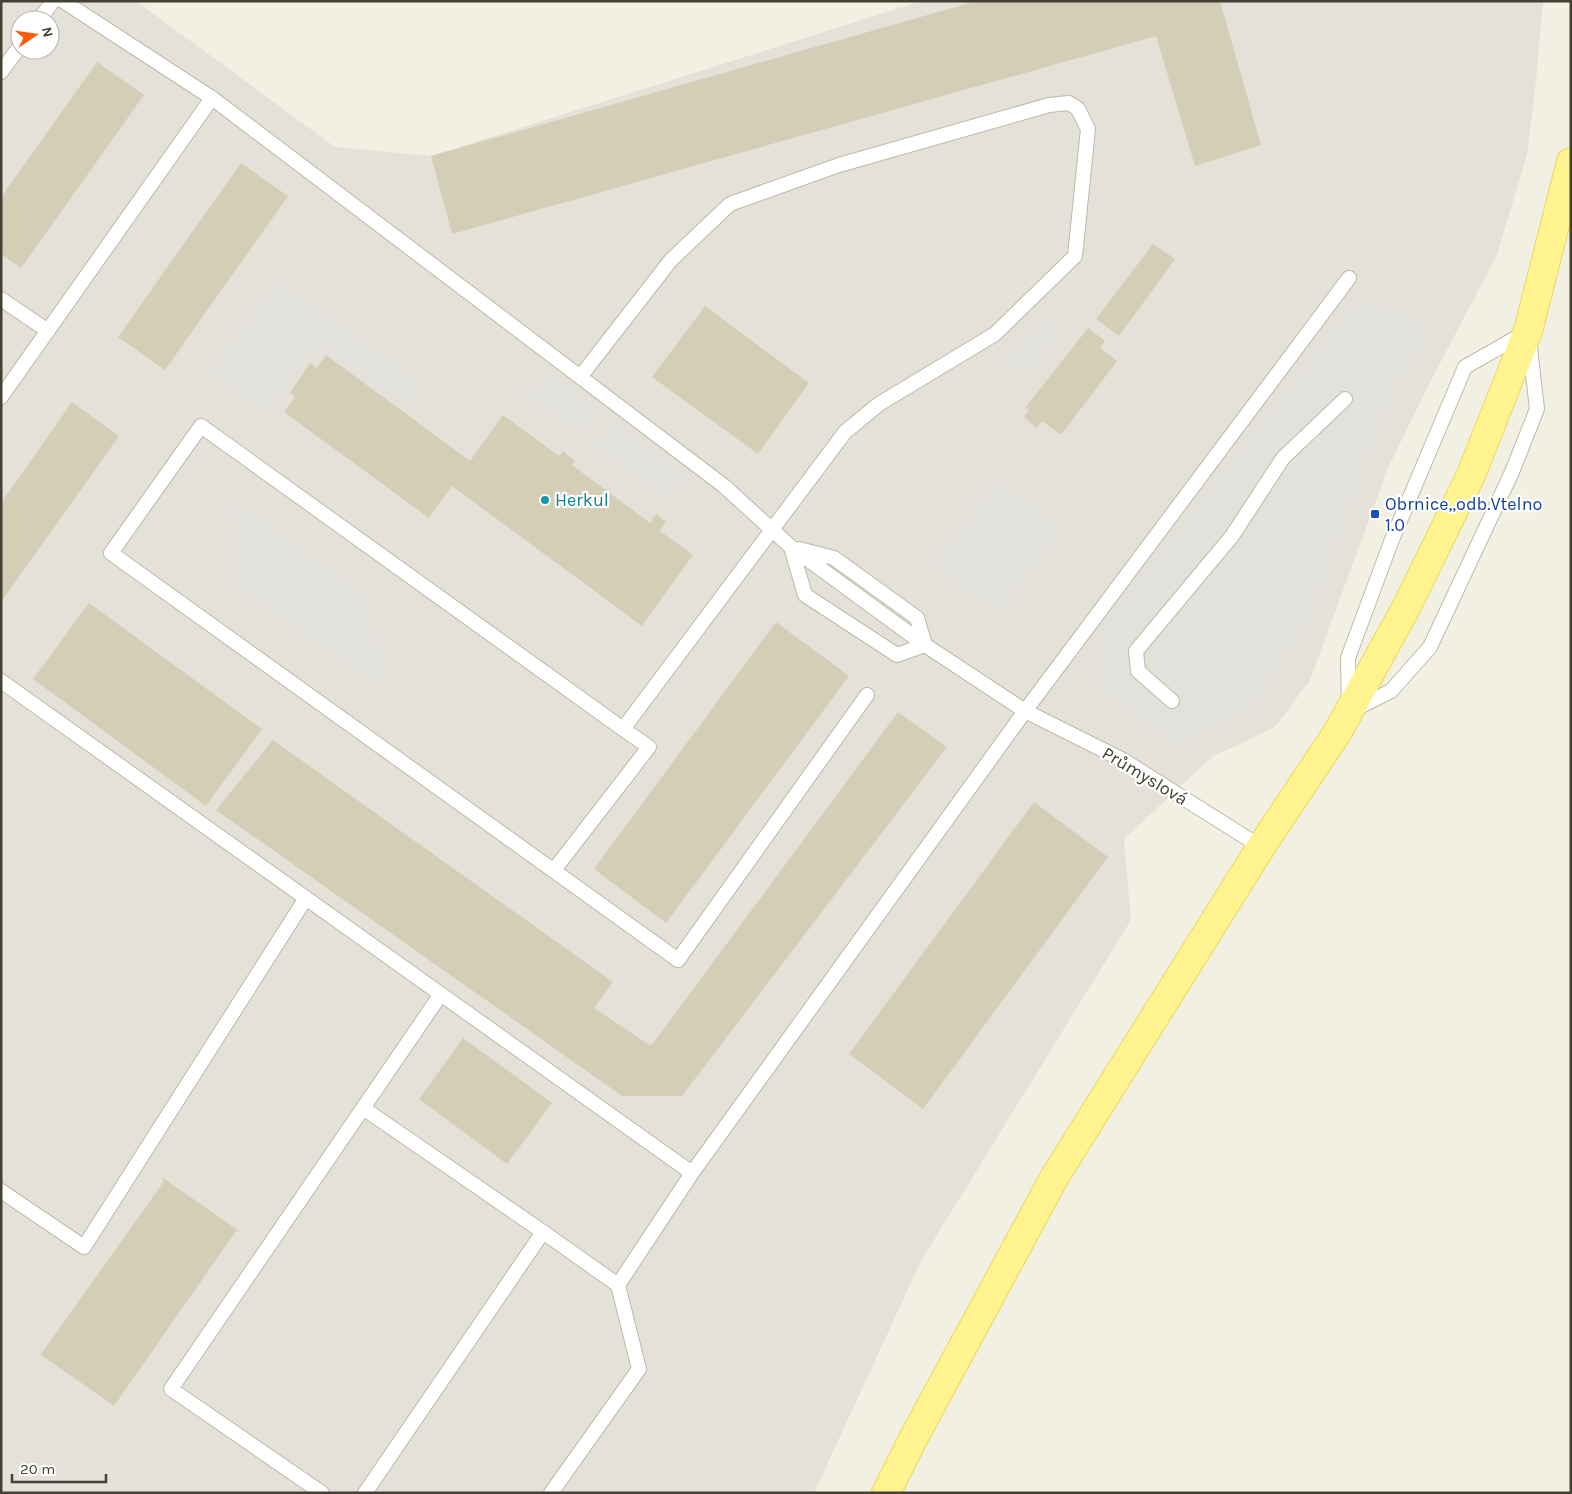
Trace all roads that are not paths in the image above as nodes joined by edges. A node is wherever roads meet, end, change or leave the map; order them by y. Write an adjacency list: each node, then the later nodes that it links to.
1 (63, 1): 4 (lane, Průmyslová)
2 (10, 60): 3 (lane)
3 (1, 72)
4 (212, 98): 9 (lane); 10 (lane, Průmyslová)
5 (1571, 162): 8 (main road)
6 (1350, 278): 19 (lane)
7 (1, 299): 9 (lane)
8 (1528, 330): 20 (main road); 20 (lane); 20 (lane)
9 (48, 331): 11 (lane)
10 (580, 377): 13 (lane, Průmyslová); 13 (lane)
11 (1, 397)
12 (1345, 399): 18 (lane)
13 (772, 529): 14 (lane, Průmyslová); 21 (lane)
14 (791, 547): 15 (lane, Průmyslová); 15 (lane)
15 (925, 645): 19 (lane, Průmyslová)
16 (1, 681): 24 (lane)
17 (867, 695): 23 (lane)
18 (1172, 701)
19 (1025, 711): 22 (lane, Průmyslová); 27 (lane)
20 (1349, 712): 22 (main road)
21 (623, 729): 23 (lane); 23 (lane)
22 (1262, 847): 34 (main road)
23 (554, 870)
24 (306, 898): 25 (lane); 28 (lane)
25 (441, 994): 26 (lane); 27 (lane)
26 (363, 1108): 29 (lane); 31 (lane)
27 (692, 1173): 30 (lane)
28 (1, 1191)
29 (543, 1232): 30 (lane); 32 (lane)
30 (618, 1285): 33 (lane)
31 (322, 1493)
32 (365, 1493)
33 (551, 1493)
34 (886, 1493)

